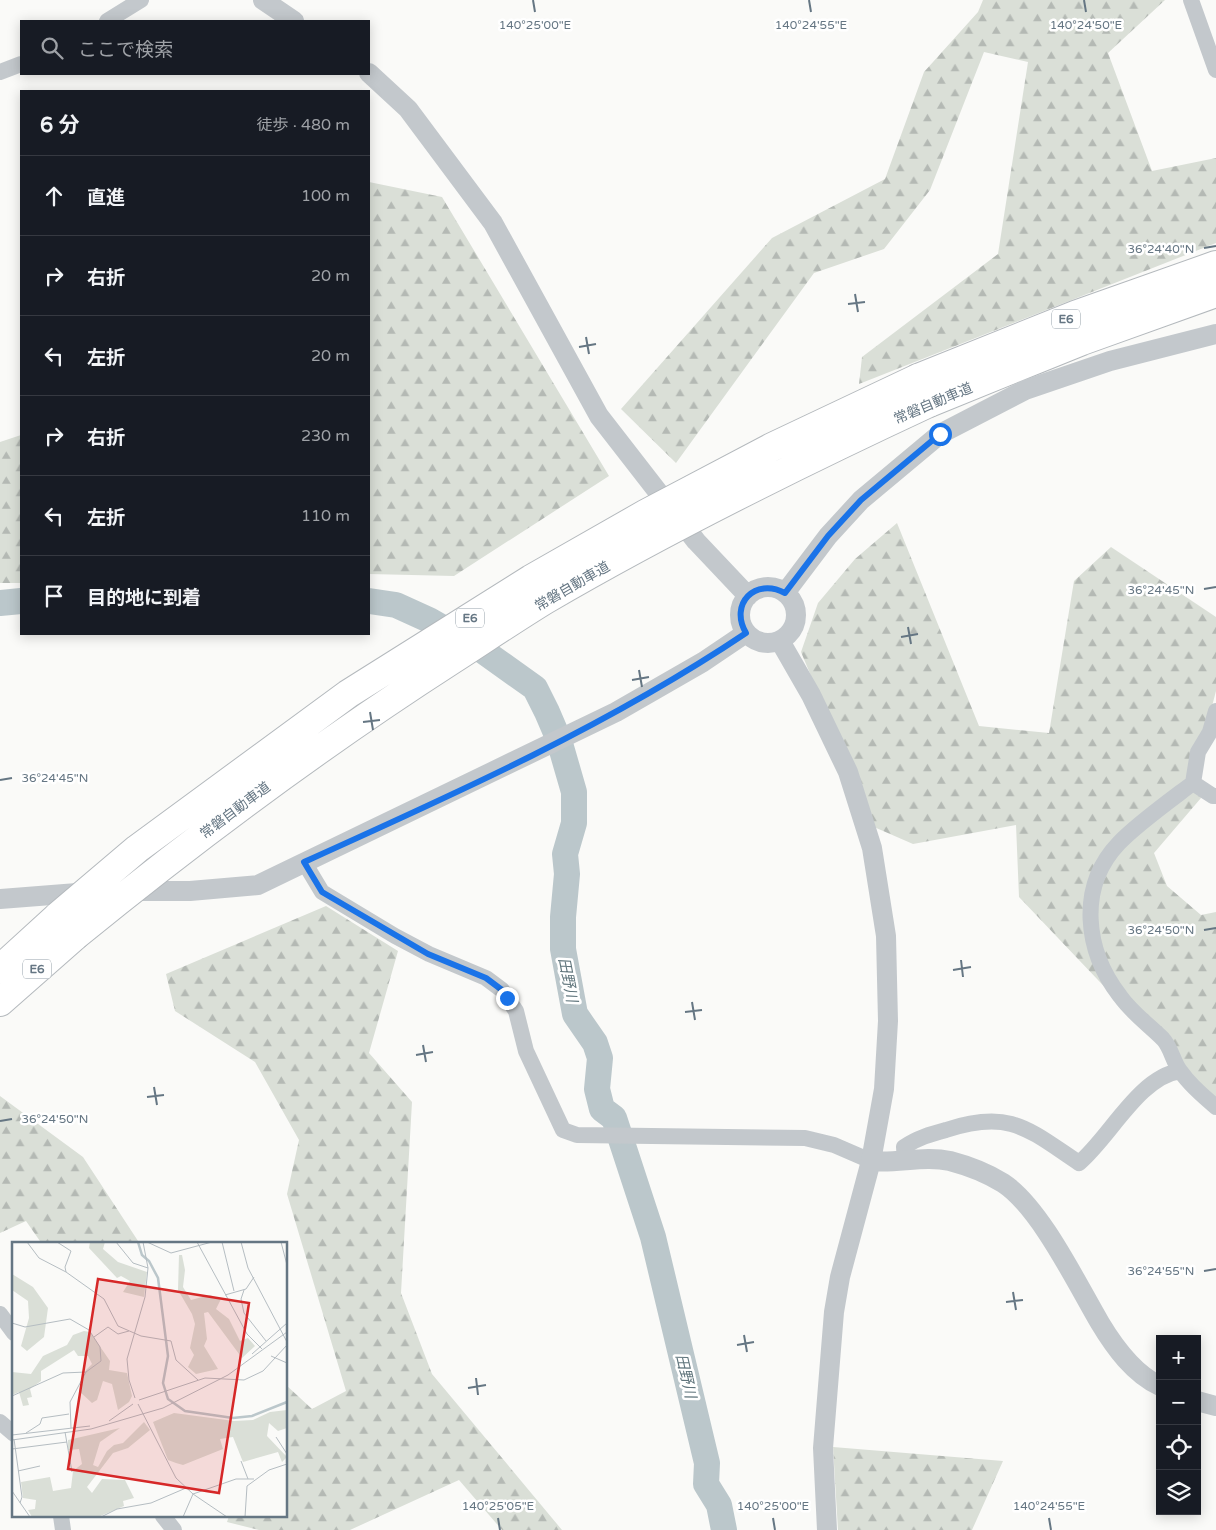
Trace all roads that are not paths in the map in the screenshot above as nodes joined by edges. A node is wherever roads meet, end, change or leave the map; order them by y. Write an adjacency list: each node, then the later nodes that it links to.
1 (141, 0): 4 (street)
2 (1191, 0): 7 (street)
3 (266, 1): 5 (street)
4 (109, 20)
5 (293, 20)
6 (20, 64): 8 (street)
7 (1216, 70)
8 (0, 72)
9 (370, 74): 14 (street)
10 (1216, 265): 22 (highway, 常磐自動車道 / E6, bridge)
11 (1216, 293): 22 (highway, 常磐自動車道 / E6, bridge)
12 (1216, 334): 13 (street)
13 (785, 593): 14 (street); 16 (street)
14 (748, 596): 15 (street)
15 (746, 633): 16 (street); 20 (street)
16 (780, 640): 27 (street)
17 (1216, 711): 18 (street)
18 (1193, 783): 19 (street); 25 (street)
19 (1216, 796)
20 (304, 862): 21 (street); 27 (street)
21 (0, 899)
22 (66, 926): 23 (highway, 常磐自動車道 / E6); 24 (highway, 常磐自動車道 / E6)
23 (0, 968)
24 (0, 1002)
25 (1180, 1071): 26 (street); 28 (street)
26 (1216, 1107)
27 (871, 1161): 28 (street); 38 (street)
28 (905, 1161): 31 (street)
29 (0, 1314): 30 (street)
30 (12, 1330)
31 (1156, 1384)
32 (1201, 1402): 33 (street)
33 (1216, 1406)
34 (0, 1422): 35 (street)
35 (12, 1432)
36 (165, 1518): 37 (street)
37 (174, 1530)
38 (827, 1530)

